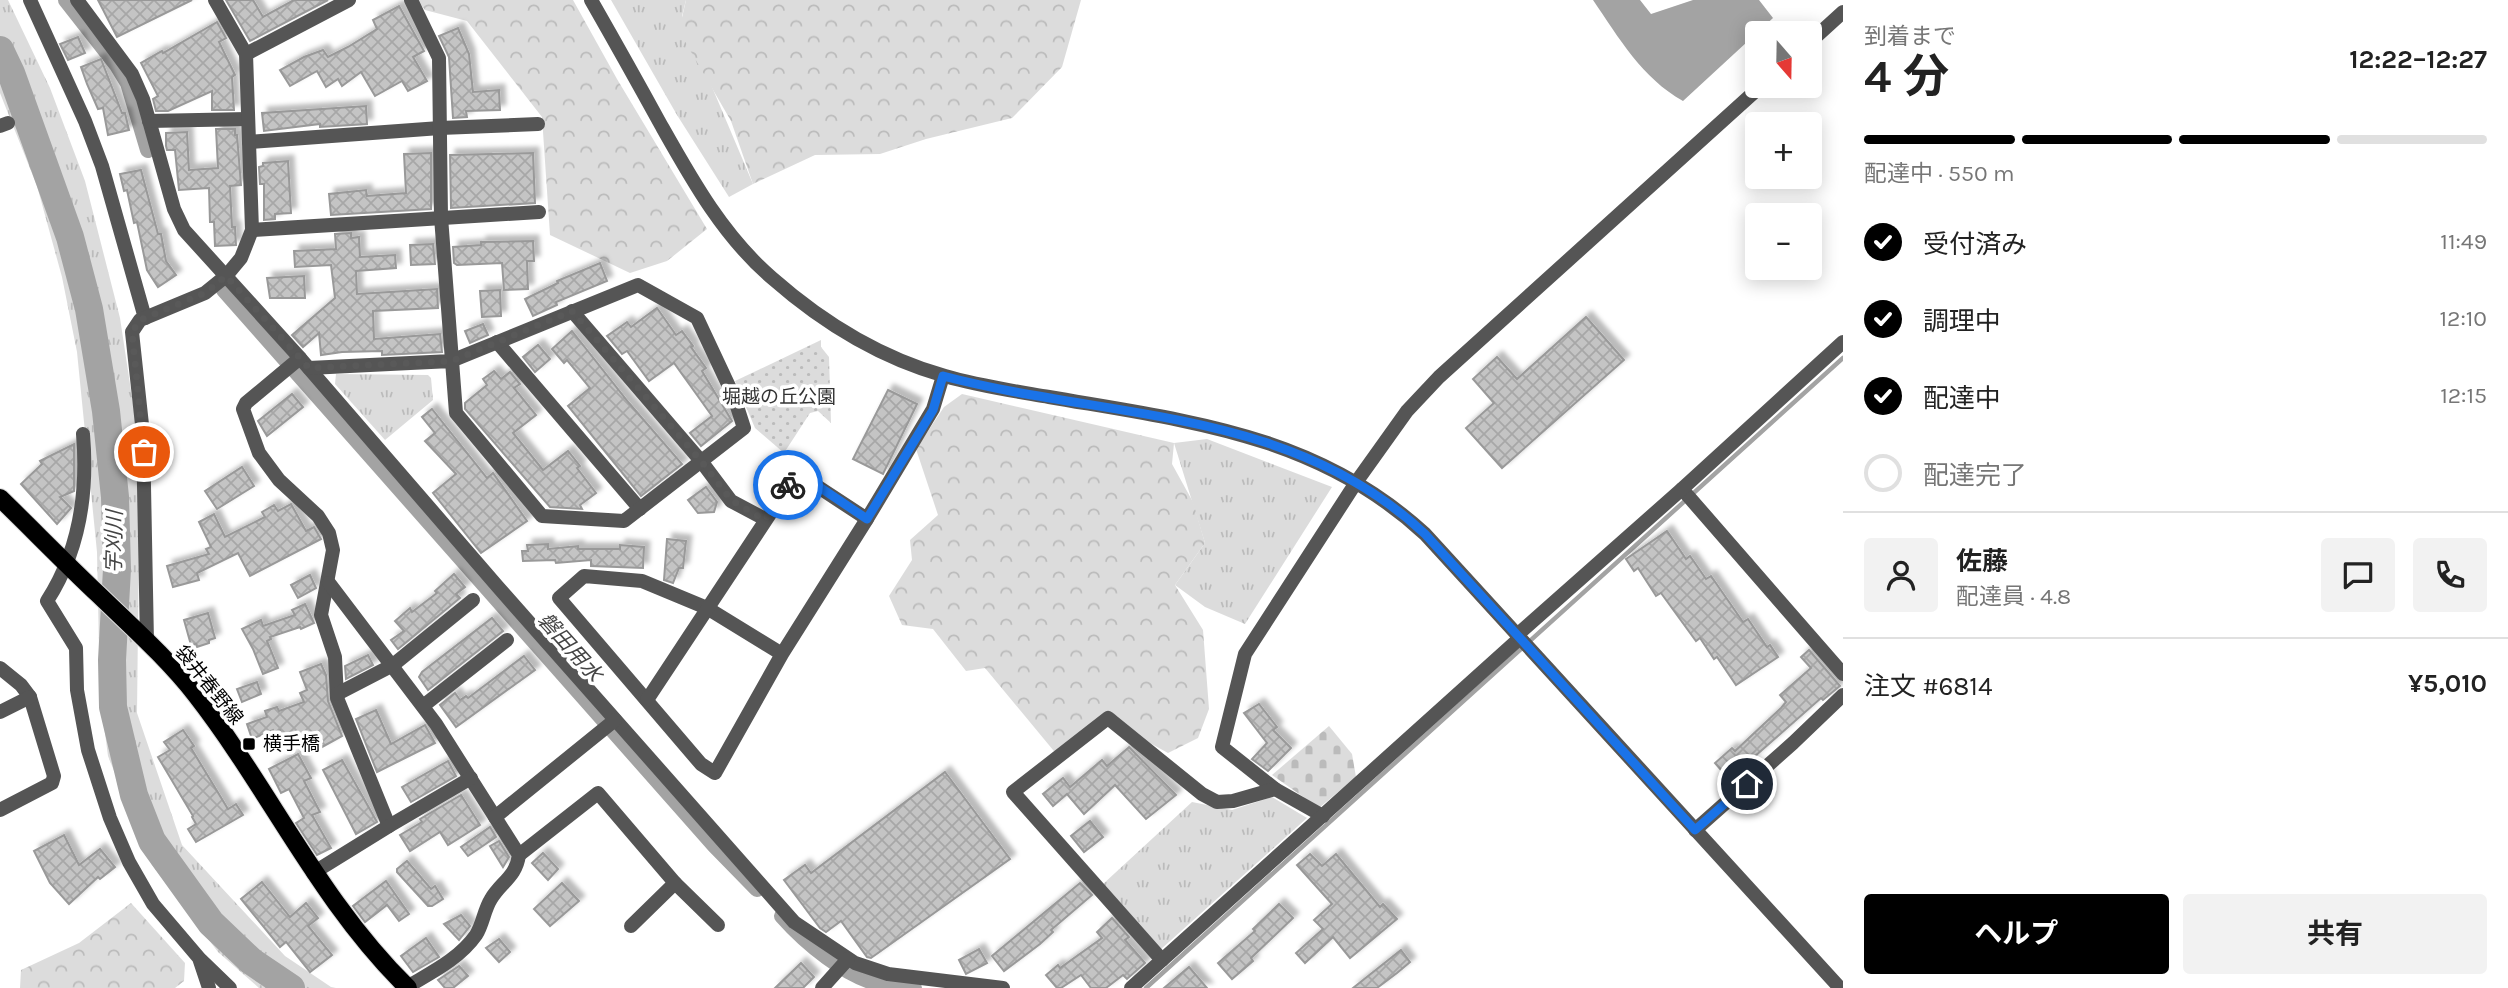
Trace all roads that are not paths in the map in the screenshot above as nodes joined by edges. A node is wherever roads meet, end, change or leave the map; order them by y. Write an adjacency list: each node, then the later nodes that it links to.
1 (30, 0): 21 (street)
2 (77, 0): 12 (street)
3 (215, 0): 9 (street)
4 (349, 0): 9 (street)
5 (411, 0): 14 (street)
6 (591, 0): 26 (street)
7 (1843, 12): 8 (street)
8 (1822, 31)
9 (246, 54): 11 (street)
10 (1748, 98): 29 (street)
11 (248, 119): 12 (street); 15 (street)
12 (149, 121): 19 (street)
13 (538, 124): 14 (street)
14 (440, 128): 15 (street); 17 (street)
15 (249, 142): 18 (street)
16 (539, 212): 17 (street)
17 (441, 217): 18 (street); 24 (street)
18 (252, 230): 19 (street)
19 (226, 276): 21 (street); 25 (street)
20 (572, 311): 22 (street); 28 (street); 28 (street)
21 (145, 318): 39 (street)
22 (497, 342): 24 (street); 32 (street)
23 (1843, 342): 30 (street)
24 (452, 361): 25 (street); 32 (street)
25 (298, 365): 36 (street); 52 (street)
26 (943, 376): 29 (street); 33 (street)
27 (82, 434): 35 (street)
28 (701, 461): 32 (street); 34 (street)
29 (1357, 481): 40 (street); 54 (street)
30 (1682, 489): 40 (street); 45 (street)
31 (0, 498): 35 (main road, 袋井春野線)
32 (640, 509)
33 (867, 519): 34 (street); 42 (street)
34 (765, 520): 38 (street)
35 (68, 564): 39 (main road, 袋井春野線); 65 (street)
36 (328, 583): 43 (street); 46 (street)
37 (473, 600): 43 (street)
38 (707, 608): 42 (street); 49 (street); 49 (street)
39 (141, 636): 61 (main road, 袋井春野線)
40 (1519, 636): 56 (street); 59 (street)
41 (508, 640): 50 (street)
42 (782, 654): 49 (street)
43 (394, 665): 46 (street); 50 (street)
44 (0, 668): 48 (street)
45 (1843, 674)
46 (337, 694): 58 (street)
47 (1843, 695): 59 (street)
48 (30, 697): 51 (street); 55 (street)
49 (647, 700)
50 (423, 706): 53 (street)
51 (0, 712)
52 (615, 720): 57 (street); 66 (street)
53 (471, 778): 57 (street); 58 (street)
54 (1275, 789): 56 (street); 67 (street)
55 (0, 810)
56 (1323, 816): 67 (street)
57 (495, 817): 60 (street)
58 (389, 825): 61 (street)
59 (1695, 830): 75 (street)
60 (519, 855): 62 (street); 71 (street)
61 (313, 873): 71 (main road, 袋井春野線)
62 (675, 883): 63 (street); 64 (street)
63 (718, 925)
64 (631, 926)
65 (199, 958): 69 (street); 70 (street)
66 (848, 959): 68 (street); 72 (street)
67 (1162, 960): 74 (street)
68 (917, 983): 73 (street)
69 (209, 988)
70 (230, 988)
71 (407, 988)
72 (822, 988)
73 (1003, 988)
74 (1131, 988)
75 (1840, 988)

